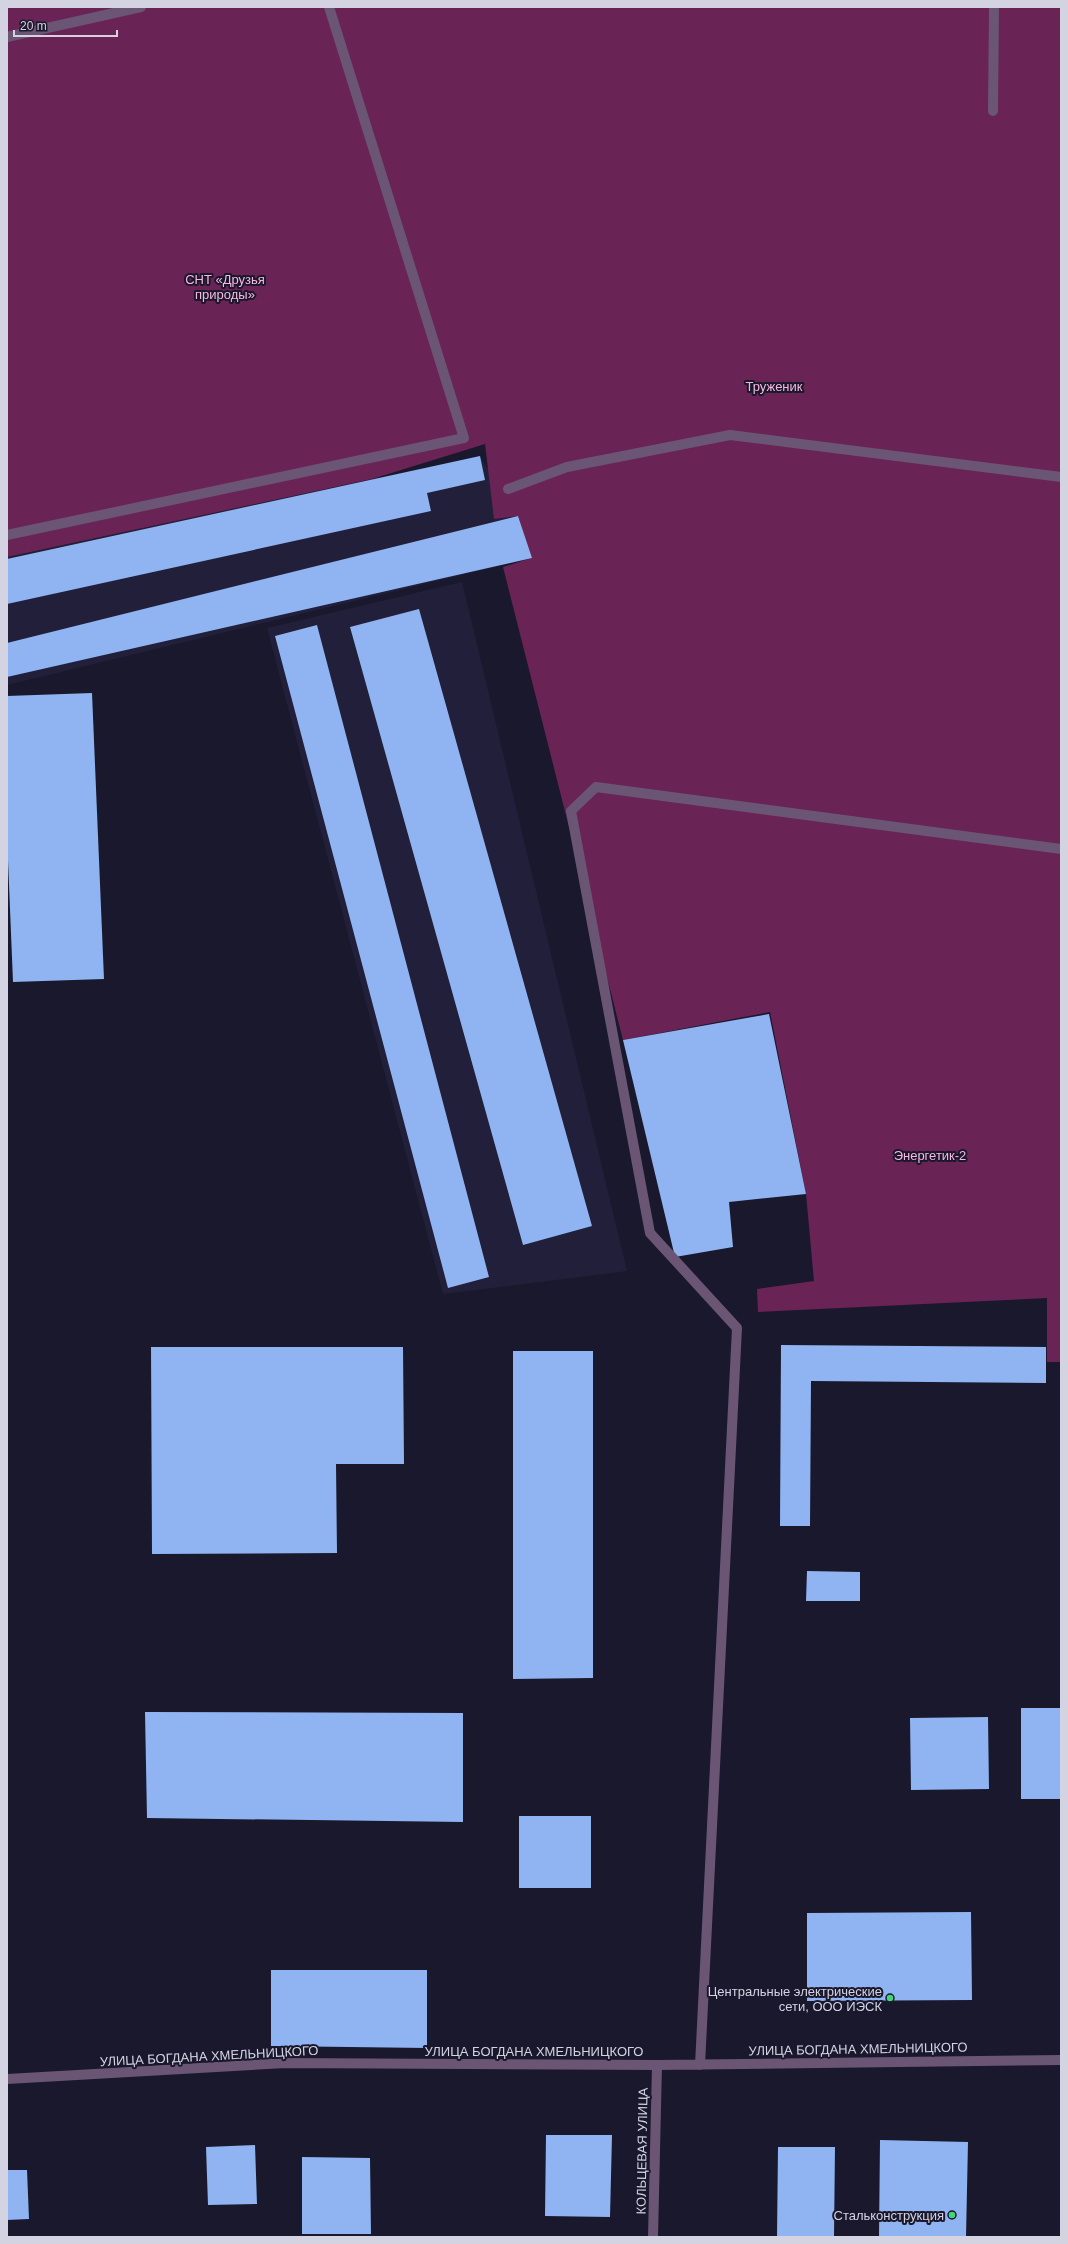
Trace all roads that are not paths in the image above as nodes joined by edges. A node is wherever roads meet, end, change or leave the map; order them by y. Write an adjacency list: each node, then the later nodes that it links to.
1 (141, 7): 4 (street)
2 (329, 7): 8 (street)
3 (994, 7): 5 (street)
4 (7, 37)
5 (993, 111)
6 (1061, 477): 7 (street)
7 (508, 489)
8 (7, 535)
9 (1061, 849): 12 (street)
10 (1061, 2060): 12 (street, УЛИЦА БОГДАНА ХМЕЛЬНИЦКОГО)
11 (657, 2065): 12 (street, УЛИЦА БОГДАНА ХМЕЛЬНИЦКОГО); 13 (street, УЛИЦА БОГДАНА ХМЕЛЬНИЦКОГО); 14 (street, КОЛЬЦЕВАЯ УЛИЦА)
12 (700, 2065)
13 (7, 2079)
14 (653, 2237)

